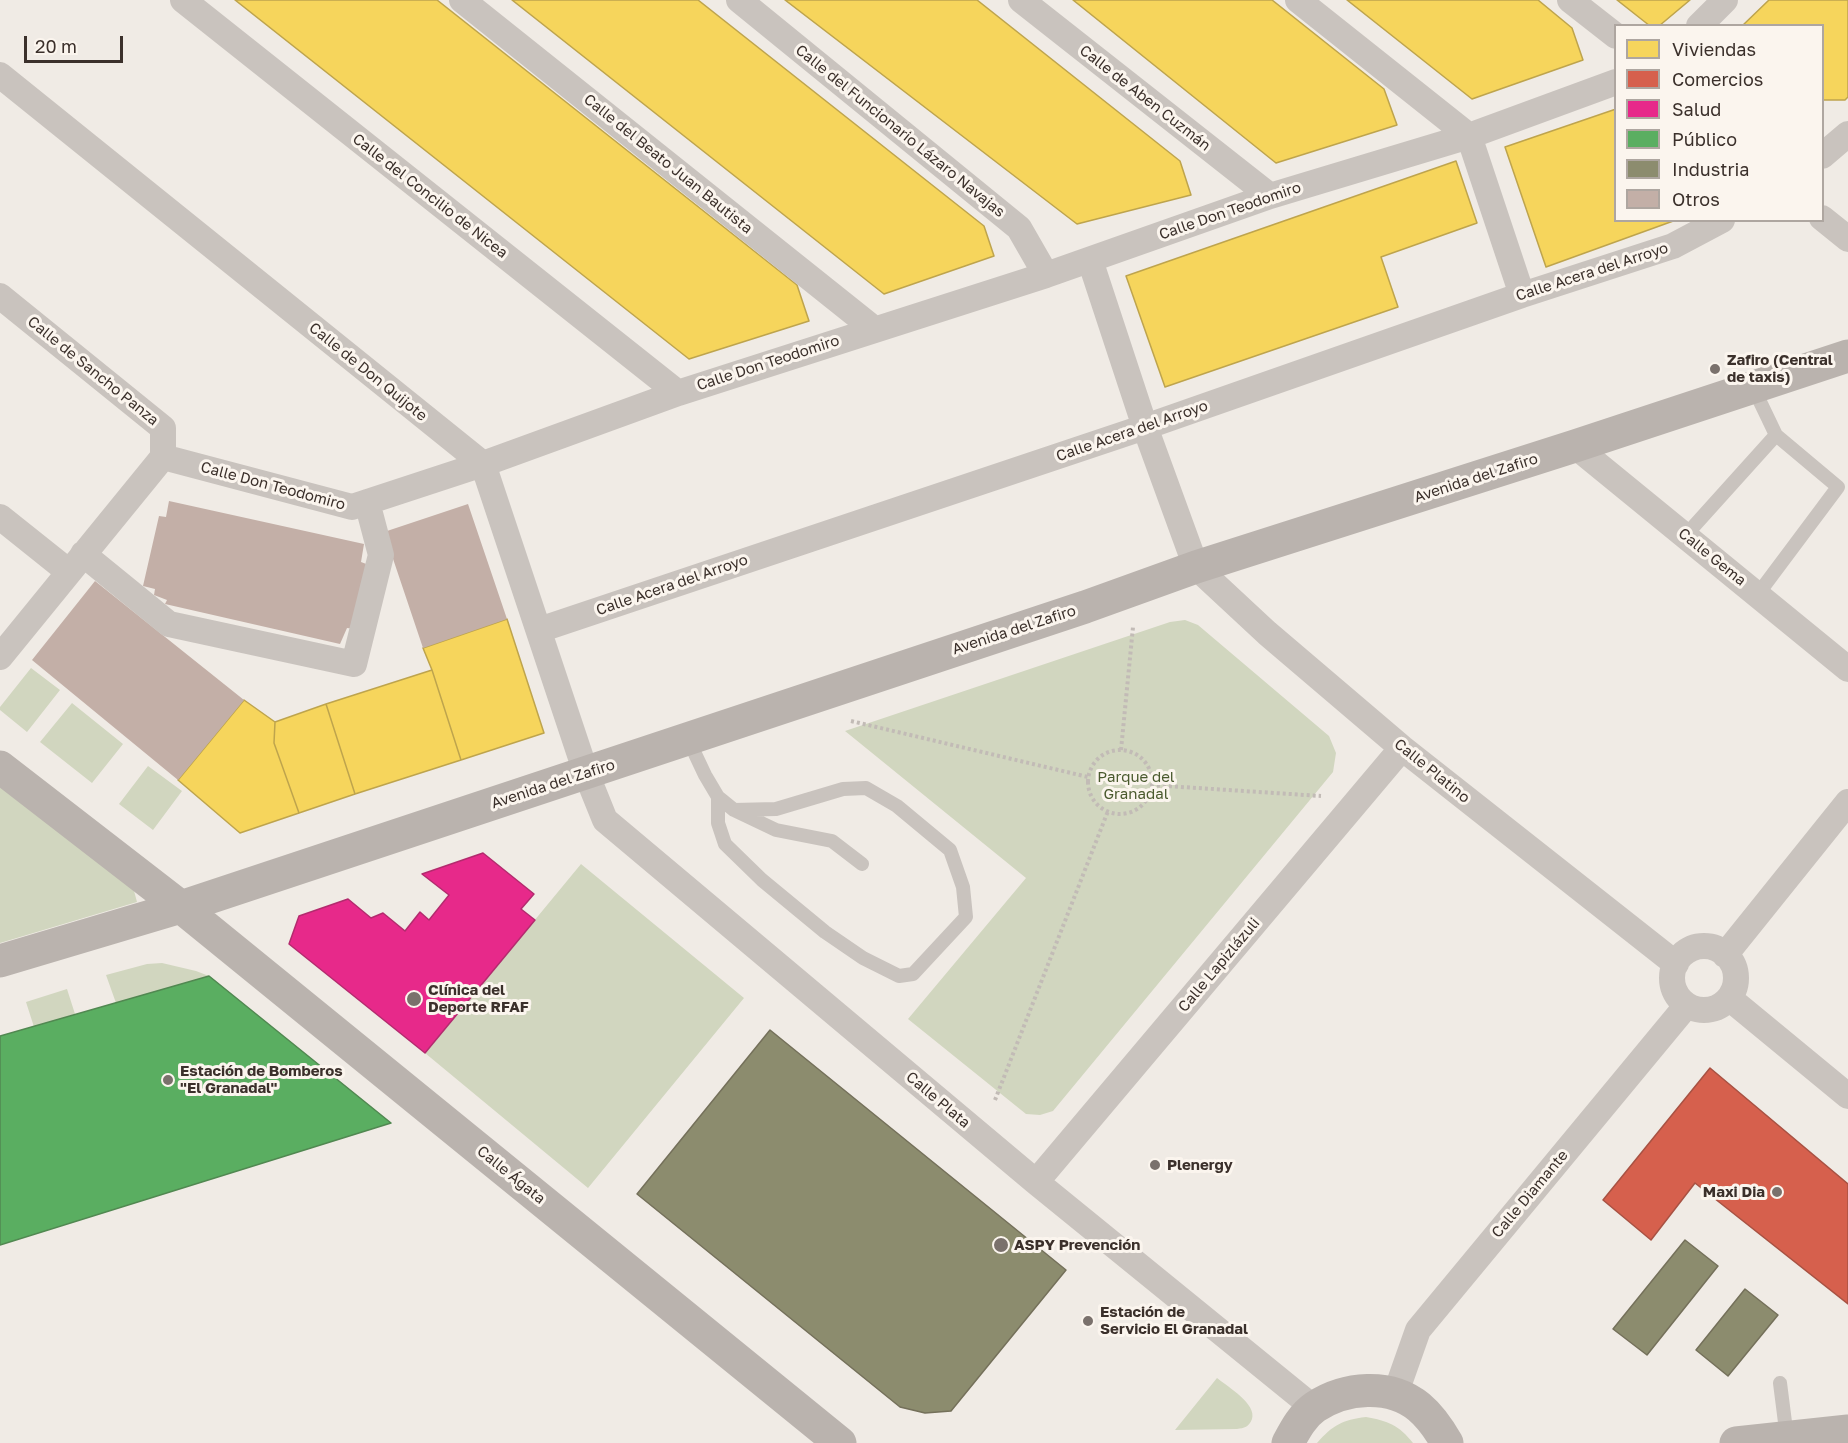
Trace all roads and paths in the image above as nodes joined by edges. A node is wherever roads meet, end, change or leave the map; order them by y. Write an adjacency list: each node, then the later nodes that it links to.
1 (183, 0): 26 (street, Calle del Concilio de Nicea)
2 (462, 0): 23 (street, Calle del Beato Juan Bautista)
3 (739, 0): 20 (street, Calle del Funcionario Lázaro Navajas)
4 (1021, 0): 15 (street, Calle de Aben Cuzmán)
5 (1299, 0): 13 (street)
6 (1570, 0): 9 (street)
7 (1725, 0): 8 (street)
8 (1701, 24)
9 (1614, 34)
10 (0, 75): 31 (street, Calle de Don Quijote)
11 (1614, 83): 13 (street, Calle Don Teodomiro)
12 (1848, 134): 14 (street)
13 (1469, 136): 15 (street, Calle Don Teodomiro); 21 (street)
14 (1824, 154)
15 (1270, 196): 19 (street, Calle Don Teodomiro)
16 (1824, 220): 18 (street)
17 (1718, 222): 21 (street, Calle Acera del Arroyo)
18 (1848, 239)
19 (1090, 260): 20 (street, Calle Don Teodomiro); 27 (street)
20 (1046, 275): 23 (street, Calle Don Teodomiro)
21 (1522, 295): 27 (street, Calle Acera del Arroyo)
22 (0, 296): 30 (street, Calle de Sancho Panza)
23 (874, 329): 26 (street, Calle Don Teodomiro)
24 (1848, 356): 25 (main road, Avenida del Zafiro)
25 (1753, 387): 28 (lane); 29 (main road, Avenida del Zafiro)
26 (678, 393): 31 (street, Calle Don Teodomiro)
27 (1145, 427): 36 (street); 39 (street, Calle Acera del Arroyo)
28 (1776, 435): 34 (lane); 37 (lane)
29 (1575, 446): 34 (street, Calle Gema); 36 (main road, Avenida del Zafiro)
30 (163, 457): 32 (street, Calle Don Teodomiro); 35 (street)
31 (483, 464): 32 (street, Calle Don Teodomiro); 39 (street)
32 (366, 502): 35 (street)
33 (0, 517): 35 (street)
34 (1685, 536): 37 (street, Calle Gema)
35 (76, 563): 40 (street)
36 (1196, 567): 43 (main road, Avenida del Zafiro); 44 (street, Calle Platino)
37 (1758, 594): 41 (street, Calle Gema)
38 (1133, 627): 45 (path)
39 (539, 630): 47 (street)
40 (0, 657)
41 (1848, 669)
42 (850, 721): 48 (path)
43 (688, 740): 47 (main road, Avenida del Zafiro); 51 (lane)
44 (1402, 748): 59 (street, Calle Platino); 64 (street, Calle Lapizlázuli)
45 (1121, 750): 48 (path); 49 (path)
46 (0, 767): 56 (main road, Calle Ágata)
47 (586, 774): 56 (main road, Avenida del Zafiro); 64 (street, Calle Plata)
48 (1088, 777): 54 (path)
49 (1151, 785): 50 (path); 54 (path)
50 (1321, 796)
51 (718, 797): 53 (lane); 53 (lane)
52 (1848, 802): 57 (street)
53 (734, 810): 55 (lane)
54 (1108, 811): 63 (path)
55 (862, 864)
56 (181, 908): 58 (main road, Avenida del Zafiro); 70 (main road, Calle Ágata)
57 (1725, 955): 59 (street); 60 (street)
58 (0, 961)
59 (1676, 964): 61 (street)
60 (1729, 998): 61 (street); 62 (street)
61 (1687, 1005): 66 (street, Calle Diamante)
62 (1848, 1095)
63 (995, 1100)
64 (1036, 1182): 67 (street, Calle Plata)
65 (1780, 1383): 69 (lane)
66 (1395, 1395): 67 (main road); 72 (main road)
67 (1314, 1408): 71 (main road)
68 (1848, 1431): 69 (main road)
69 (1787, 1438): 73 (main road)
70 (840, 1443)
71 (1288, 1443)
72 (1447, 1443)
73 (1736, 1443)

